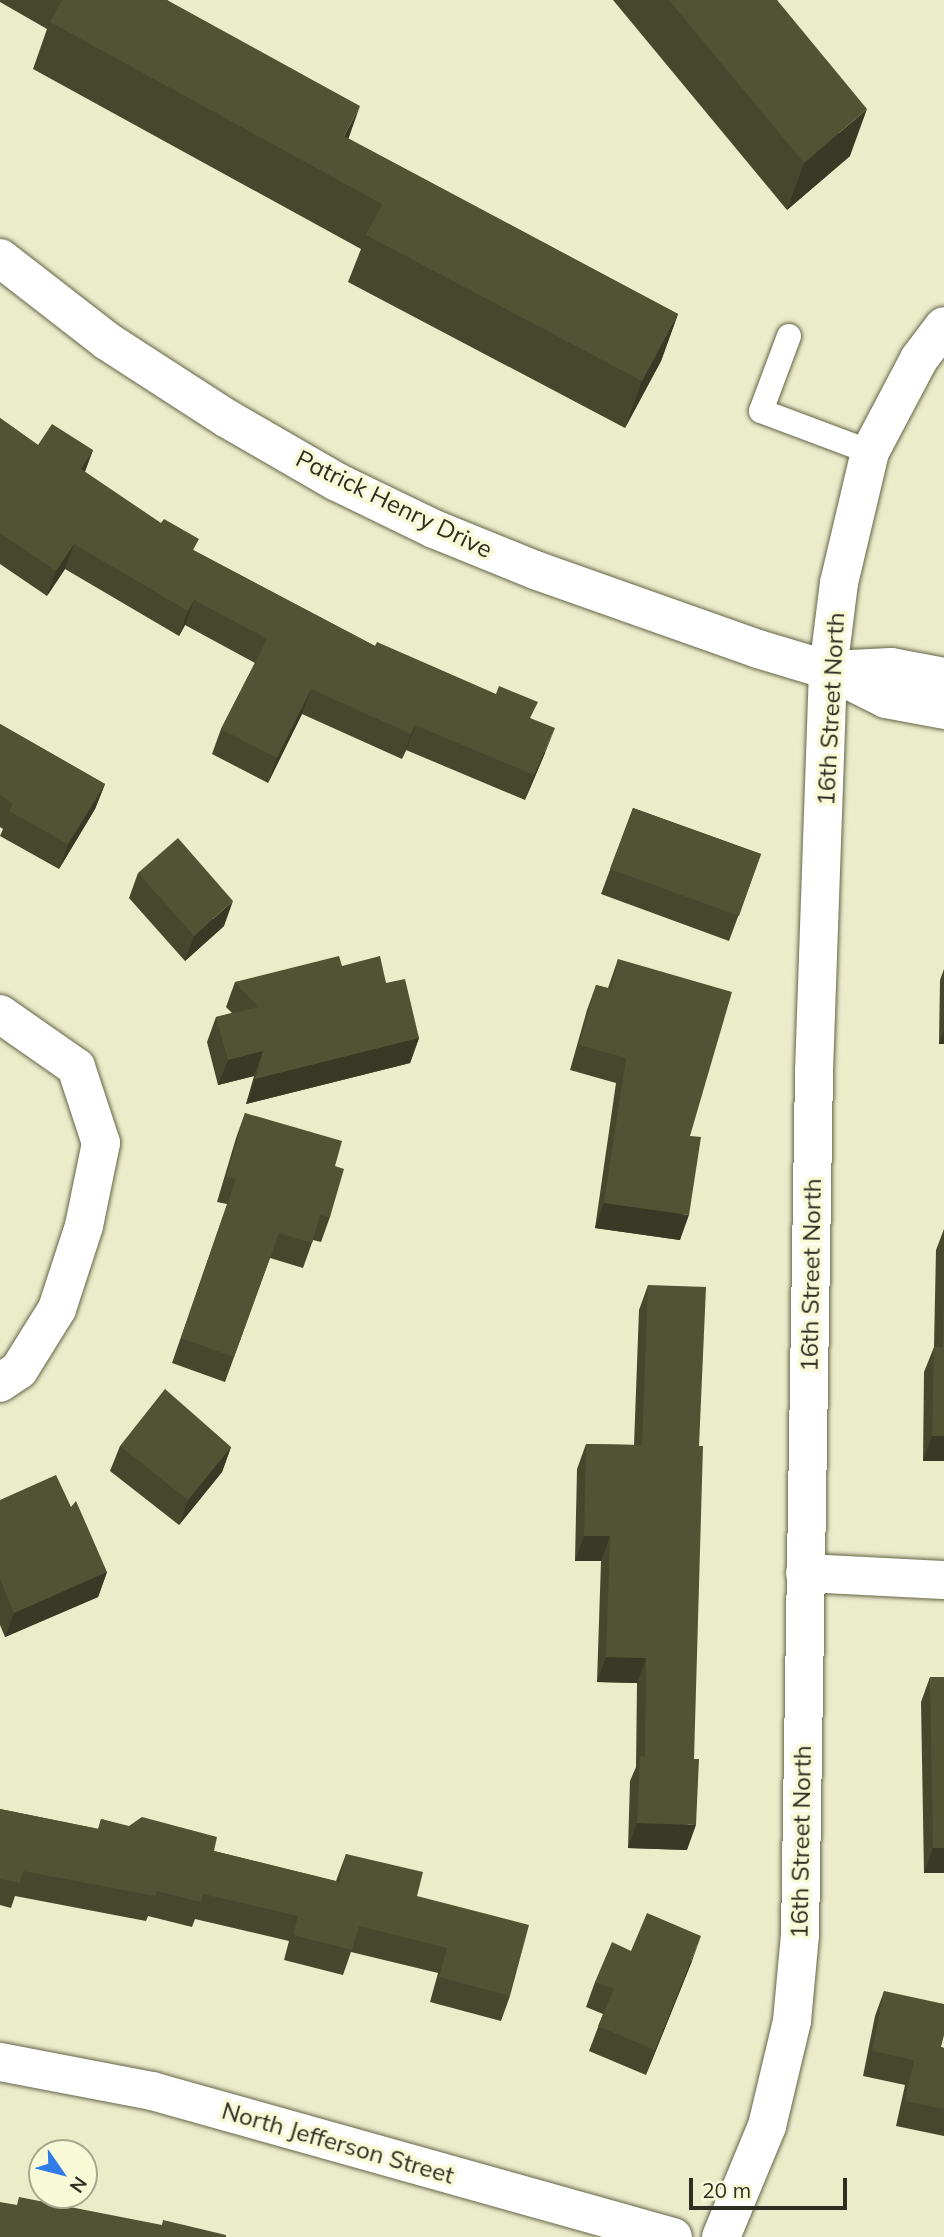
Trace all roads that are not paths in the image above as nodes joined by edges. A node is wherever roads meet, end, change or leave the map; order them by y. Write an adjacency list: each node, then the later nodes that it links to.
1 (0, 258): 5 (street, Patrick Henry Drive)
2 (944, 326): 4 (street, 16th Street North)
3 (789, 336): 4 (lane)
4 (870, 452): 5 (street, 16th Street North)
5 (828, 670): 6 (street, Patrick Henry Drive); 7 (street, Patrick Henry Drive); 10 (street, 16th Street North)
6 (944, 677)
7 (944, 710)
8 (0, 1014): 9 (street)
9 (0, 1383)
10 (805, 1573): 11 (street); 14 (street, 16th Street North)
11 (944, 1580)
12 (0, 2062): 13 (street, North Jefferson Street)
13 (673, 2237)
14 (721, 2237)

